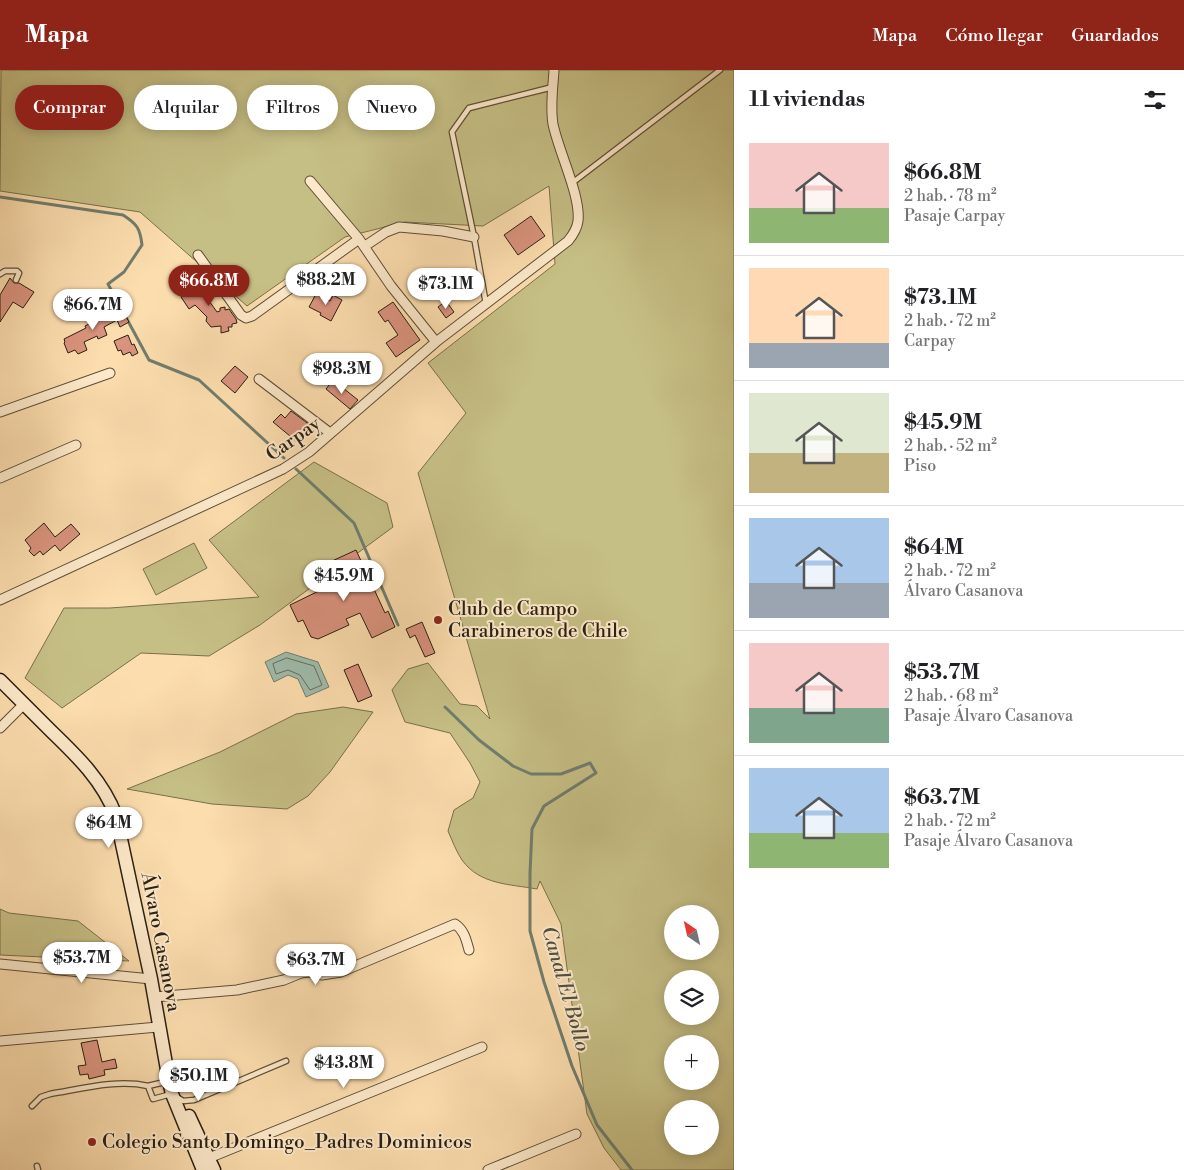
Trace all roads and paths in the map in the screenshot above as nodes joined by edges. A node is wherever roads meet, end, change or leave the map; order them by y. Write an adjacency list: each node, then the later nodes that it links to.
1 (554, 70): 3 (street, Carpay)
2 (720, 70): 5 (lane)
3 (553, 87): 5 (street, Carpay); 6 (lane)
4 (310, 181): 7 (street)
5 (571, 184): 12 (street, Carpay)
6 (474, 237): 8 (street); 12 (lane)
7 (359, 239): 8 (street); 9 (street)
8 (365, 246): 13 (street)
9 (198, 255)
10 (0, 274): 11 (lane)
11 (16, 280)
12 (486, 304): 13 (street, Carpay)
13 (436, 342): 17 (street, Carpay)
14 (110, 373): 16 (street)
15 (259, 379): 17 (street)
16 (0, 412)
17 (330, 433): 20 (street, Carpay)
18 (76, 446): 19 (street)
19 (0, 478)
20 (0, 600)
21 (0, 680): 22 (street, Álvaro Casanova)
22 (24, 704): 23 (street); 26 (street, Álvaro Casanova)
23 (0, 728)
24 (469, 950): 27 (street)
25 (0, 964): 26 (street)
26 (152, 979): 27 (street, Álvaro Casanova)
27 (154, 997): 28 (street, Álvaro Casanova)
28 (158, 1027): 29 (street); 30 (street, Álvaro Casanova)
29 (0, 1041)
30 (162, 1046): 33 (street, Álvaro Casanova); 36 (street, Álvaro Casanova)
31 (482, 1047): 39 (street)
32 (286, 1061): 36 (lane)
33 (168, 1081): 34 (lane); 35 (street, Álvaro Casanova)
34 (148, 1086): 35 (lane); 37 (lane)
35 (172, 1094): 36 (lane); 39 (street, Álvaro Casanova)
36 (183, 1101): 39 (street, Álvaro Casanova)
37 (32, 1106)
38 (576, 1134): 41 (street)
39 (203, 1163): 40 (street, Álvaro Casanova)
40 (214, 1170)
41 (488, 1170)

